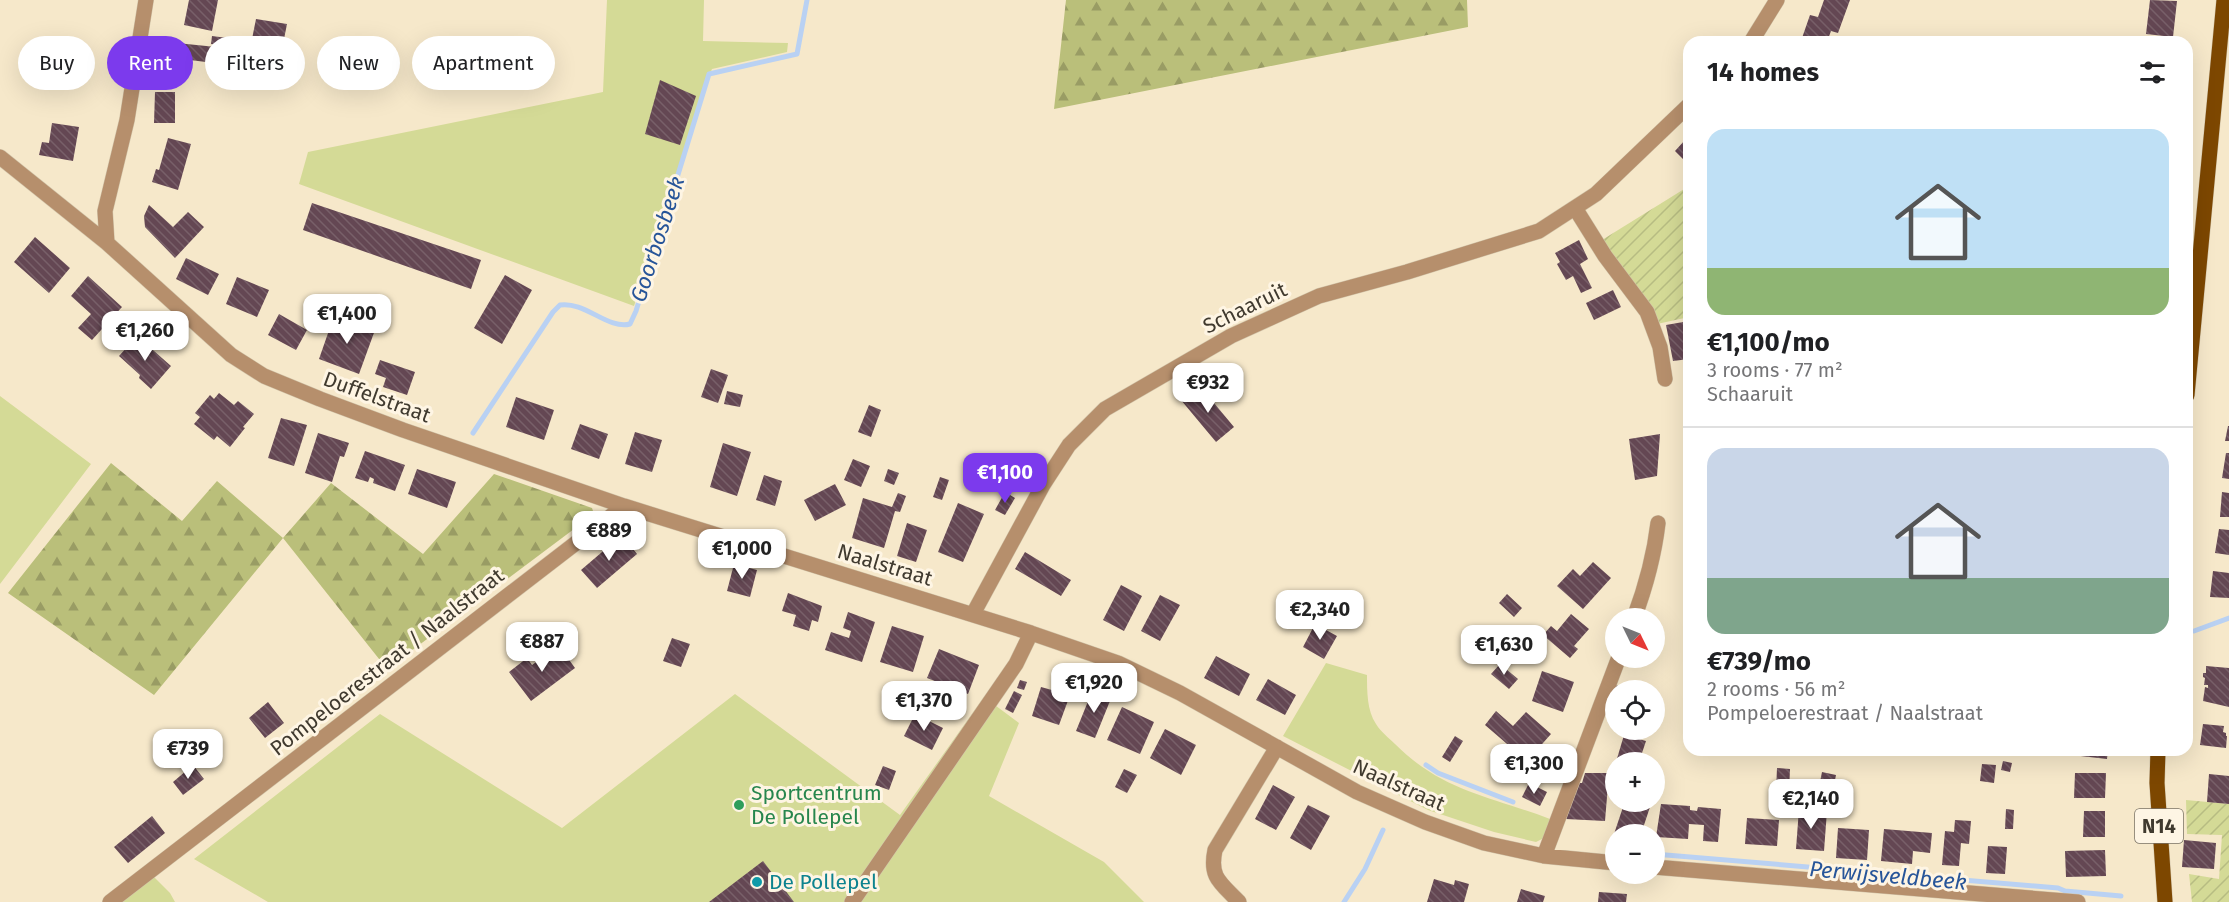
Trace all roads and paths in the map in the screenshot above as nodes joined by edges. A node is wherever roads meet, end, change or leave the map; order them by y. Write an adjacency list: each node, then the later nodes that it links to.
1 (147, 0): 8 (street)
2 (1777, 0): 4 (street)
3 (2224, 0): 9 (main road)
4 (1755, 36)
5 (1683, 111): 7 (street, Schaaruit)
6 (0, 157): 8 (street, Duffelstraat)
7 (1575, 208): 10 (street); 14 (street, Schaaruit)
8 (107, 243): 11 (street, Duffelstraat)
9 (2193, 331)
10 (1665, 379)
11 (624, 506): 14 (street, Naalstraat); 22 (street, Pompeloerestraat / Naalstraat)
12 (1658, 523): 13 (street)
13 (1638, 608)
14 (973, 614): 15 (street, Naalstraat)
15 (1031, 633): 17 (street, Naalstraat); 23 (street)
16 (1615, 668): 19 (street)
17 (1277, 747): 19 (street, Naalstraat); 24 (street)
18 (2158, 756): 26 (main road, N14)
19 (1544, 856): 20 (street, Naalstraat)
20 (1605, 862)
21 (1665, 868): 25 (street)
22 (110, 902)
23 (852, 902)
24 (1239, 902)
25 (2078, 902)
26 (2165, 902)

